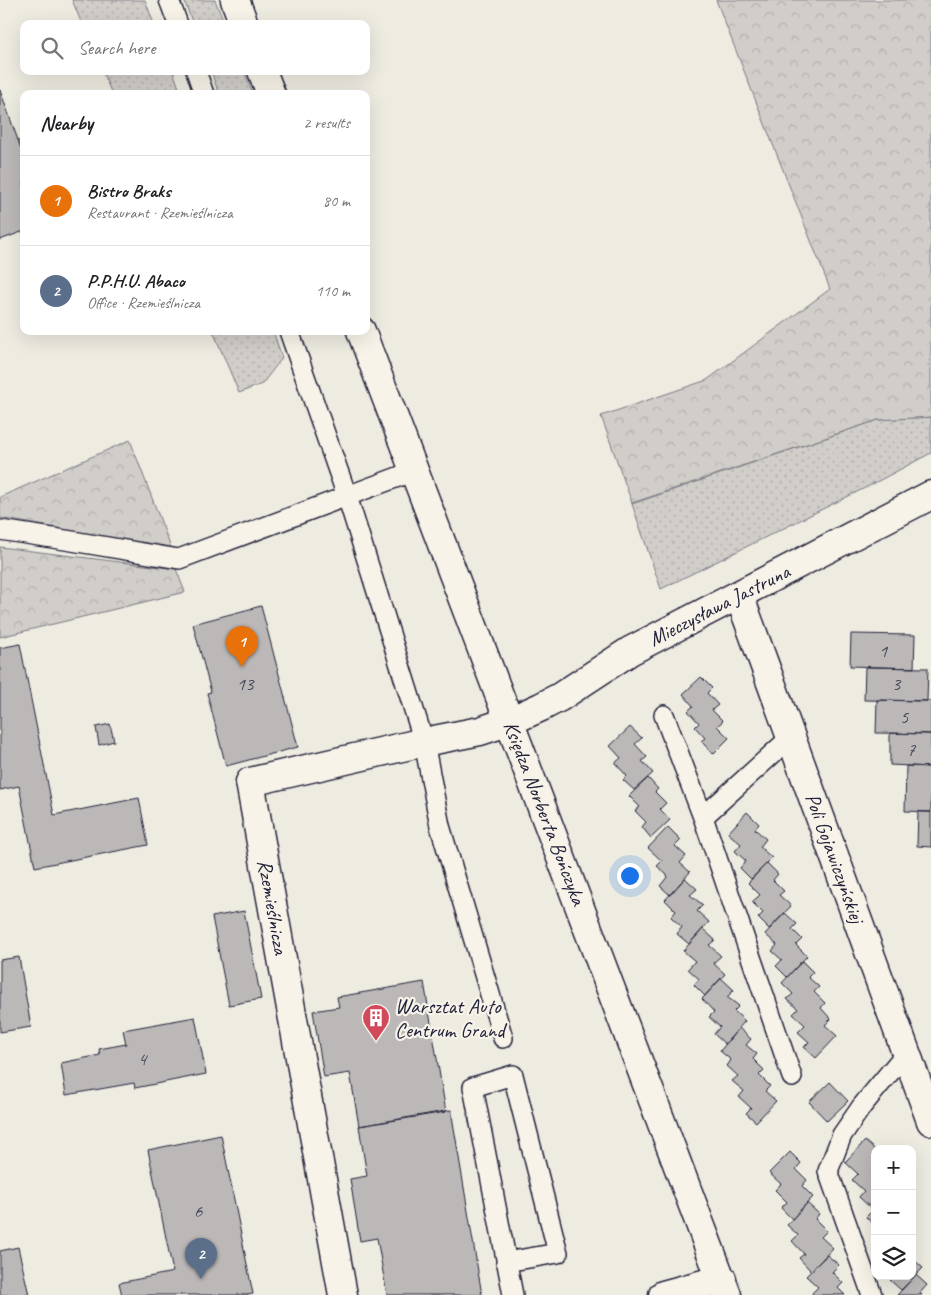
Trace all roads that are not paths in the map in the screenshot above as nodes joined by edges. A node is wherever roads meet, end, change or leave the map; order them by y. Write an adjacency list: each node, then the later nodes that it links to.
1 (168, 0): 3 (lane)
2 (235, 0): 4 (street)
3 (176, 20)
4 (242, 20)
5 (197, 75): 7 (lane)
6 (264, 75): 8 (street)
7 (203, 90)
8 (269, 90)
9 (290, 335): 13 (lane)
10 (363, 335): 11 (street, Księdza Norberta Bończyka)
11 (414, 471): 13 (lane); 17 (street, Księdza Norberta Bończyka)
12 (931, 495): 15 (street, Mieczysława Jastruna)
13 (348, 496): 14 (lane); 19 (lane)
14 (0, 530)
15 (739, 595): 17 (street, Mieczysława Jastruna); 18 (street, Poli Gojawiczyńskiej)
16 (664, 716): 20 (lane)
17 (510, 720): 19 (street, Rzemieślnicza); 26 (street, Księdza Norberta Bończyka)
18 (791, 737): 20 (lane); 22 (street, Poli Gojawiczyńskiej)
19 (424, 742): 21 (lane); 27 (street, Rzemieślnicza)
20 (704, 817): 23 (lane)
21 (503, 1038)
22 (906, 1053): 24 (street, Poli Gojawiczyńskiej); 30 (lane)
23 (792, 1077)
24 (931, 1121)
25 (506, 1262): 25 (lane); 28 (lane)
26 (724, 1287): 29 (street)
27 (344, 1295)
28 (513, 1295)
29 (663, 1295)
30 (872, 1295)

